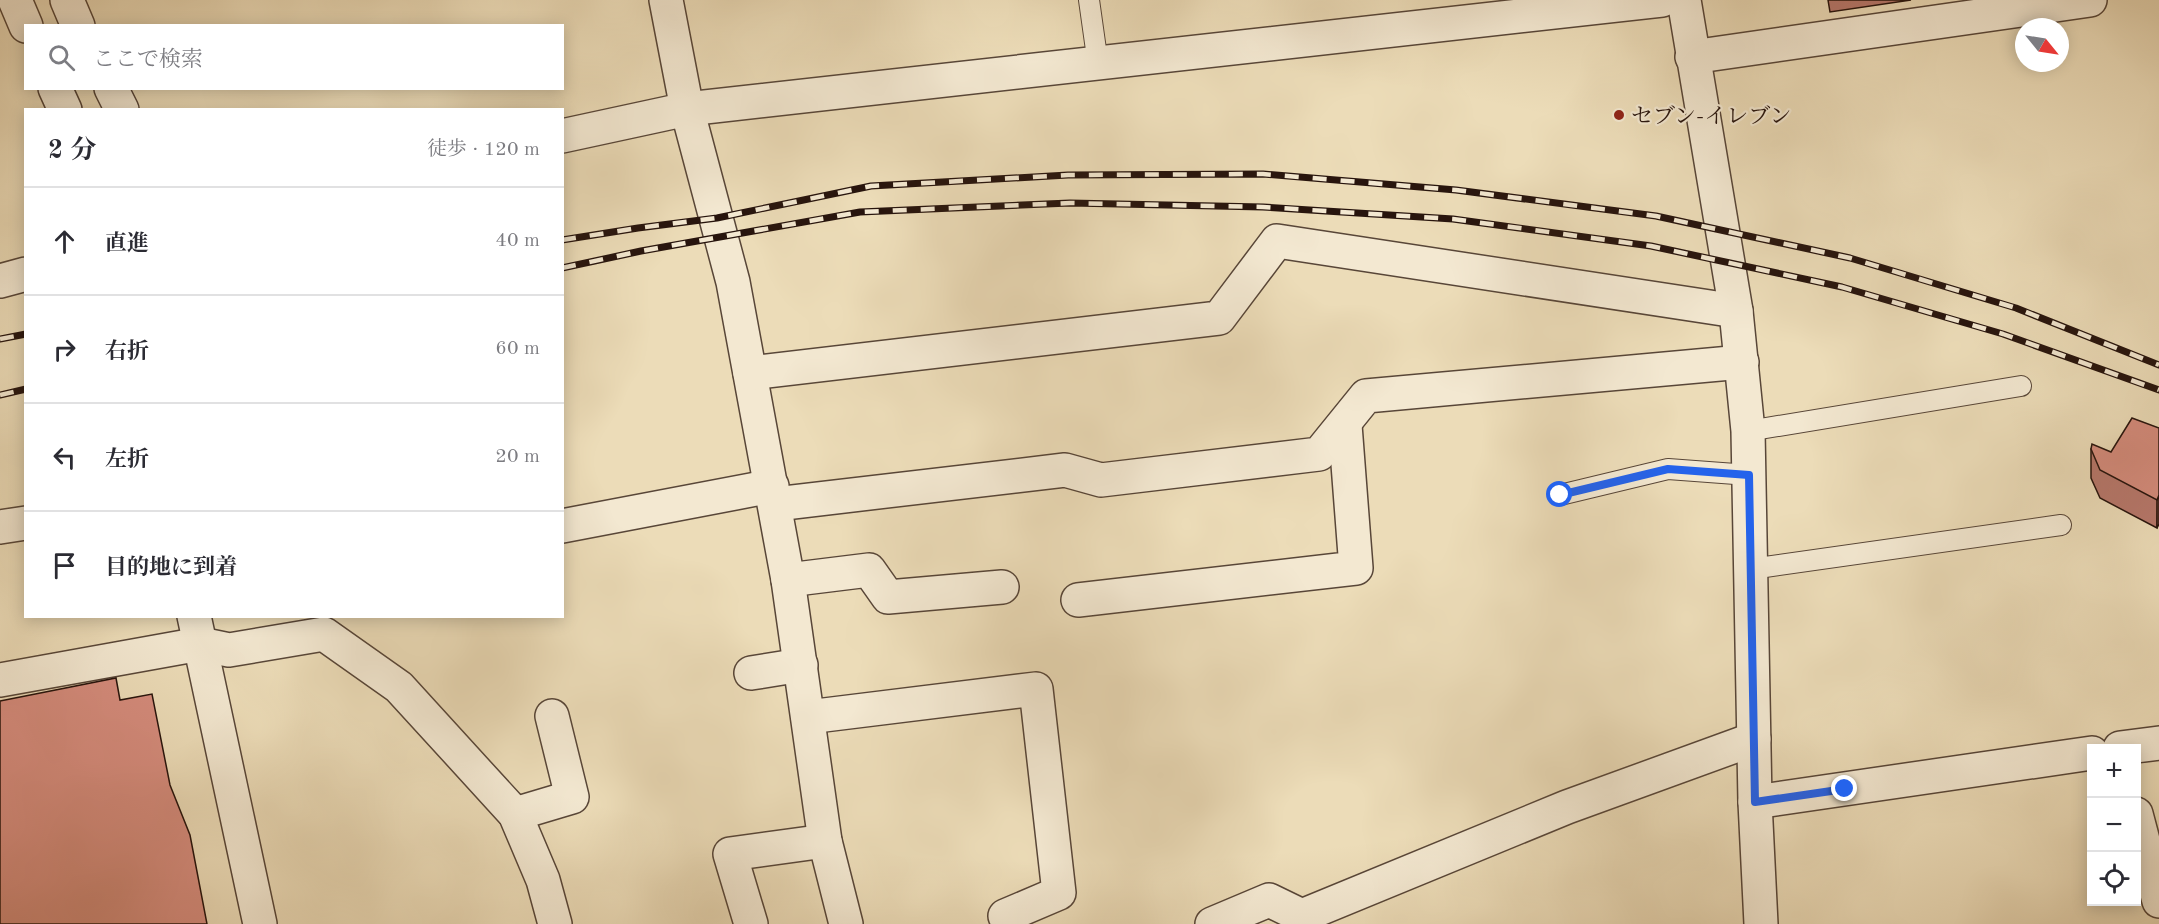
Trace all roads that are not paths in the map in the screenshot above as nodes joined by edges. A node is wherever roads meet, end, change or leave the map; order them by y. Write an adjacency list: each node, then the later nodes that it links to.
1 (15, 0): 8 (street)
2 (68, 0): 9 (street)
3 (666, 0): 16 (street)
4 (1089, 0): 11 (lane)
5 (1662, 0): 11 (street)
6 (1684, 0): 10 (street)
7 (2090, 0): 10 (street)
8 (25, 24)
9 (77, 24)
10 (1692, 57): 20 (street)
11 (1098, 64): 16 (street)
12 (56, 90): 14 (street)
13 (112, 90): 15 (street)
14 (64, 108)
15 (121, 108)
16 (687, 109): 17 (street); 22 (street)
17 (564, 136)
18 (24, 275): 19 (street)
19 (0, 281)
20 (1736, 311): 21 (street); 22 (street)
21 (1742, 362): 24 (street); 25 (street)
22 (750, 372): 27 (street)
23 (2020, 386): 25 (lane)
24 (1345, 424): 27 (street); 36 (street)
25 (1748, 430): 26 (street)
26 (1749, 475): 28 (lane); 33 (street)
27 (774, 495): 31 (street); 34 (street)
28 (1560, 495)
29 (24, 523): 32 (street)
30 (2061, 525): 33 (lane)
31 (564, 526)
32 (0, 527)
33 (1751, 569): 43 (street)
34 (788, 580): 35 (street); 38 (street)
35 (1002, 587)
36 (1077, 600)
37 (197, 630): 40 (street); 48 (street); 53 (street)
38 (801, 665): 39 (street); 42 (street)
39 (751, 673)
40 (0, 680)
41 (552, 717): 48 (street)
42 (808, 717): 50 (street); 52 (street)
43 (1754, 739): 47 (street); 57 (street)
44 (2159, 743): 45 (street)
45 (2141, 745)
46 (2087, 754): 47 (street)
47 (1755, 802): 58 (street)
48 (515, 814): 54 (street)
49 (2141, 833): 51 (street)
50 (825, 841): 55 (street); 56 (street)
51 (2159, 901)
52 (1005, 916)
53 (260, 924)
54 (555, 924)
55 (751, 924)
56 (846, 924)
57 (1212, 924)
58 (1761, 924)

